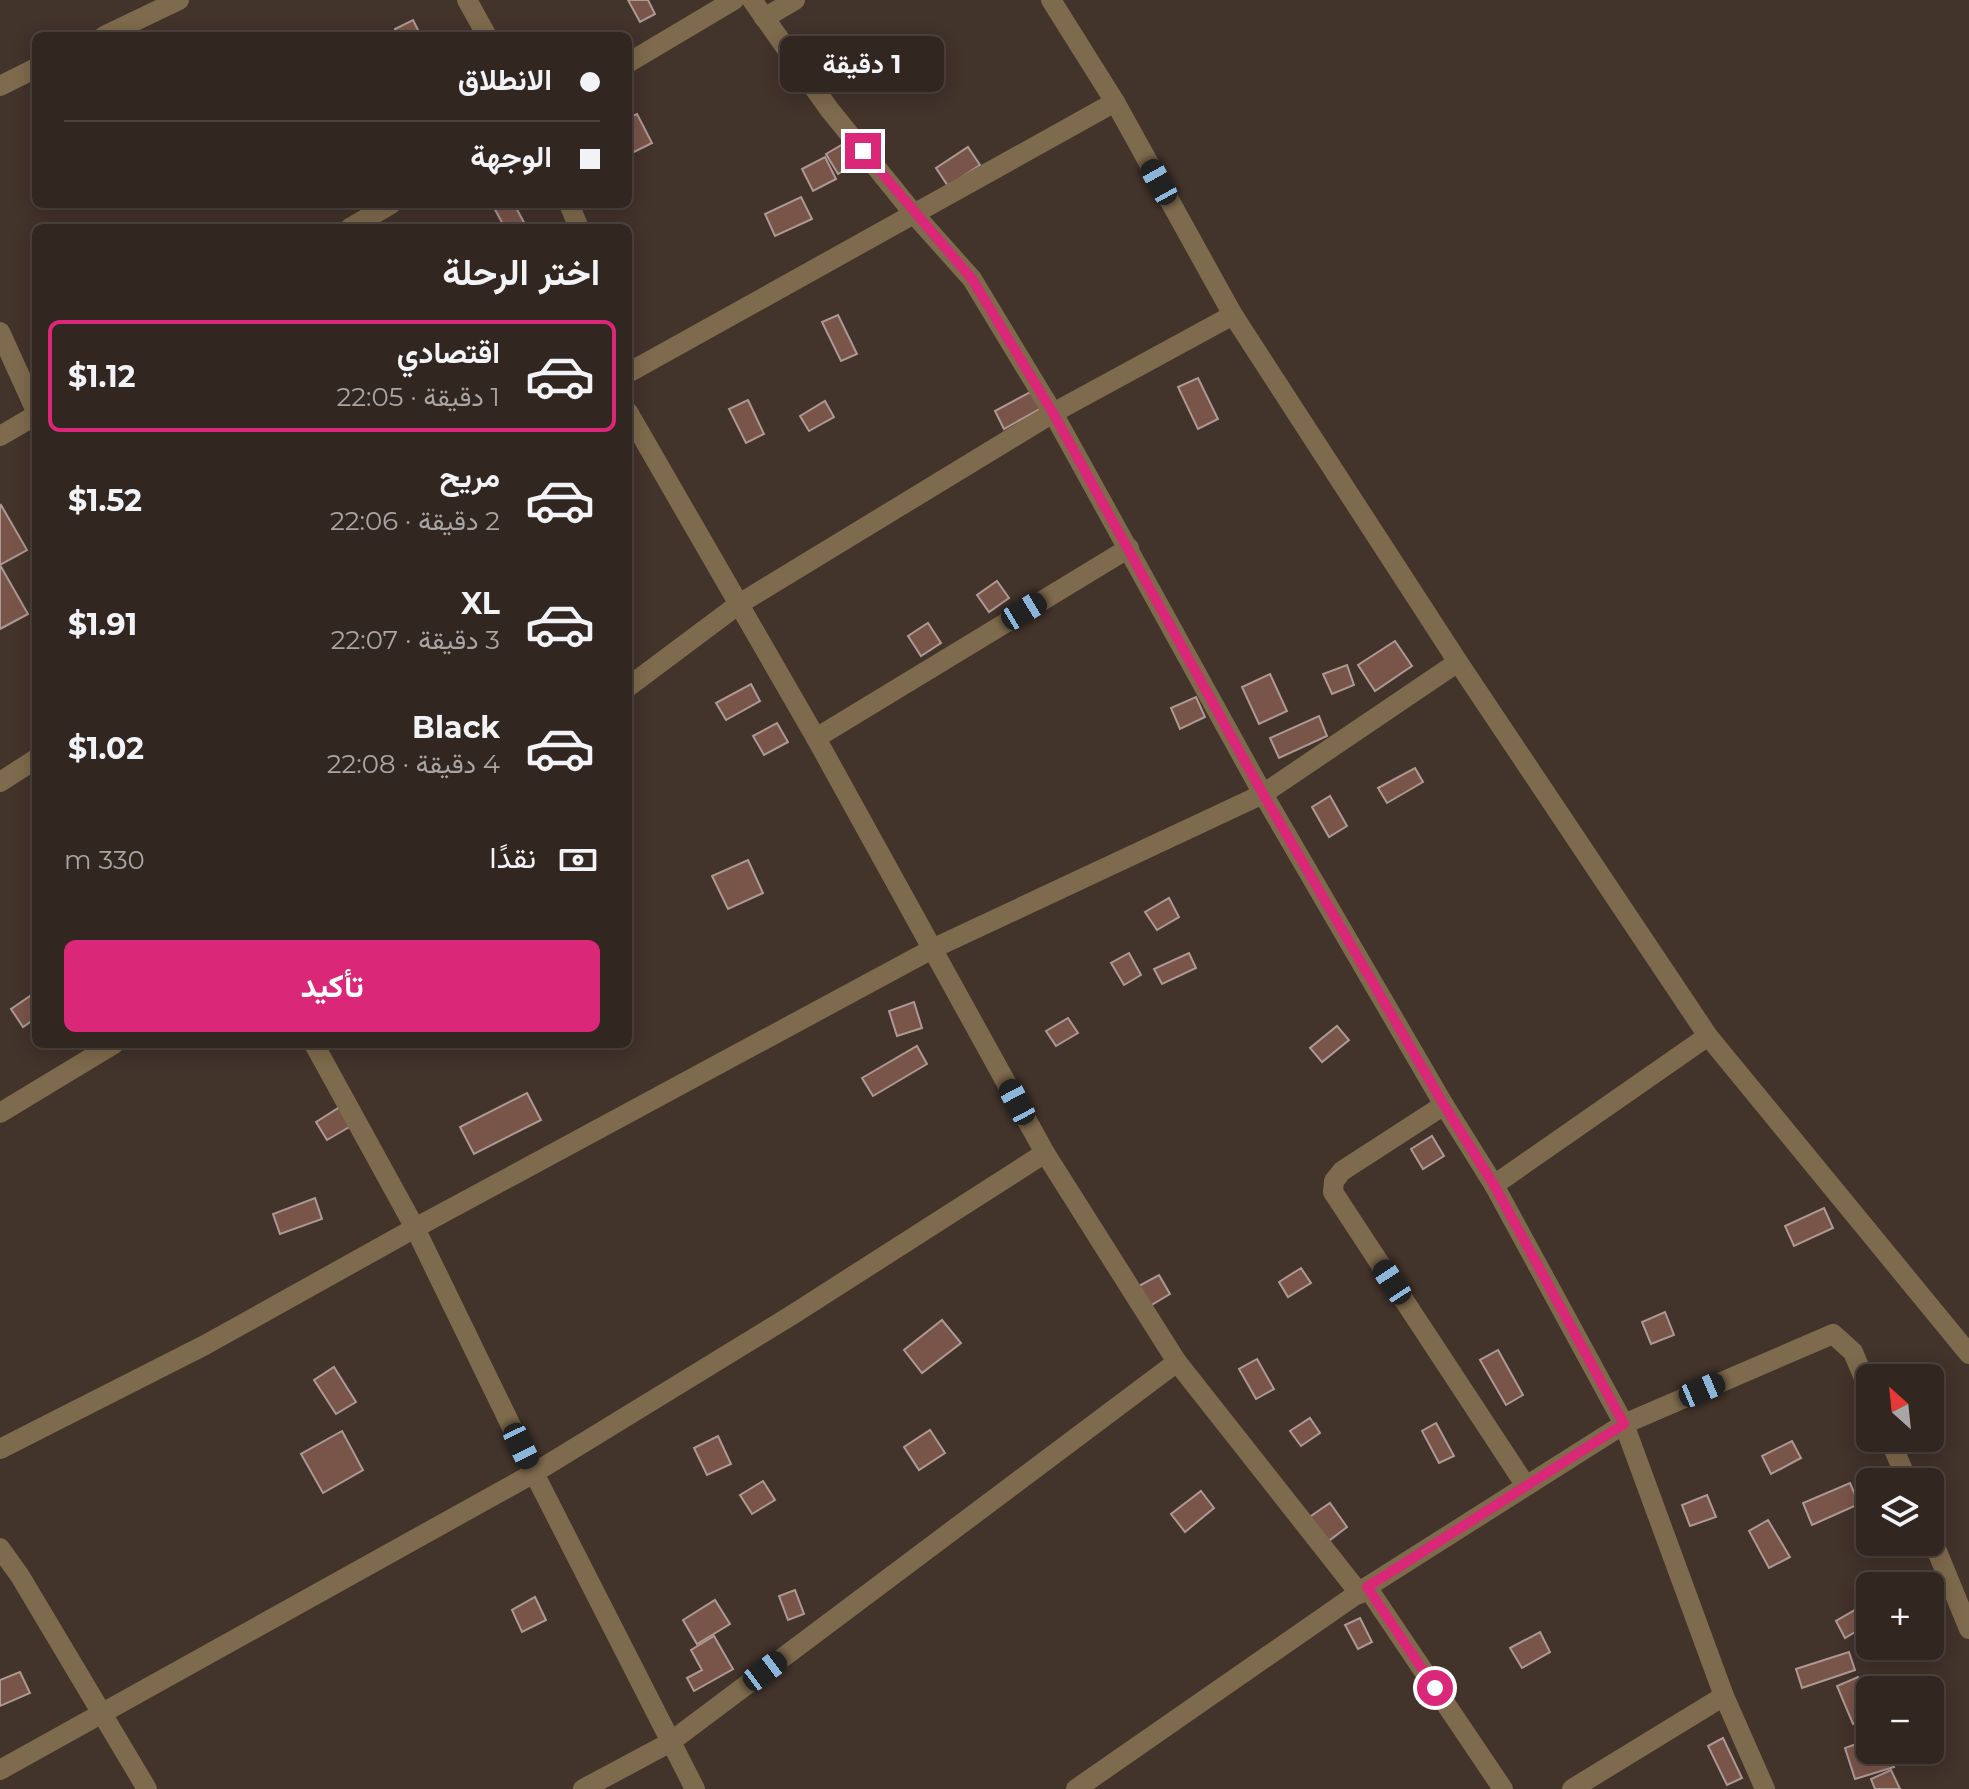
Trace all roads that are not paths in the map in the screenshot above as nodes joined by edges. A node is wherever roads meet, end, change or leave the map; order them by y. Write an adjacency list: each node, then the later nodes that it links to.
1 (179, 0): 8 (street)
2 (467, 0): 9 (street)
3 (734, 0): 10 (street)
4 (752, 0): 7 (street)
5 (795, 0): 7 (street)
6 (1051, 0): 13 (street)
7 (764, 18): 15 (street)
8 (112, 32)
9 (485, 32)
10 (632, 61)
11 (32, 70): 12 (street)
12 (0, 86)
13 (1115, 102): 15 (street); 17 (street)
14 (384, 208): 16 (street)
15 (914, 214): 19 (street); 21 (street)
16 (357, 224)
17 (1233, 315): 21 (street); 27 (street)
18 (0, 332): 20 (street)
19 (632, 364)
20 (32, 404)
21 (1053, 413): 25 (street); 26 (street)
22 (32, 416): 24 (street)
23 (632, 419): 26 (street)
24 (0, 436)
25 (1129, 548): 29 (street); 32 (street)
26 (739, 604): 28 (street); 29 (street)
27 (1458, 662): 32 (street); 34 (street)
28 (632, 684)
29 (816, 738): 33 (street)
30 (32, 762): 31 (street)
31 (0, 782)
32 (1263, 794): 33 (street); 37 (street)
33 (934, 948): 39 (street); 41 (street)
34 (1708, 1036): 40 (street); 42 (street)
35 (107, 1048): 38 (street)
36 (316, 1048): 41 (street)
37 (1444, 1105): 40 (street); 48 (street)
38 (0, 1113)
39 (1045, 1153): 43 (street); 47 (street)
40 (1494, 1185): 45 (street)
41 (415, 1228): 46 (street); 47 (street)
42 (1969, 1354)
43 (1177, 1362): 51 (street); 55 (street)
44 (1858, 1364): 45 (street)
45 (1624, 1424): 48 (street); 53 (street)
46 (0, 1449)
47 (534, 1473): 54 (street); 55 (street)
48 (1526, 1486): 51 (street)
49 (0, 1548): 54 (street)
50 (1939, 1556): 52 (street)
51 (1364, 1591): 60 (street); 61 (street)
52 (1969, 1629)
53 (1724, 1696): 62 (street); 63 (street)
54 (103, 1712): 56 (street); 57 (street)
55 (669, 1743): 58 (street); 59 (street)
56 (0, 1770)
57 (147, 1789)
58 (583, 1789)
59 (695, 1789)
60 (1076, 1789)
61 (1503, 1789)
62 (1572, 1789)
63 (1765, 1789)

